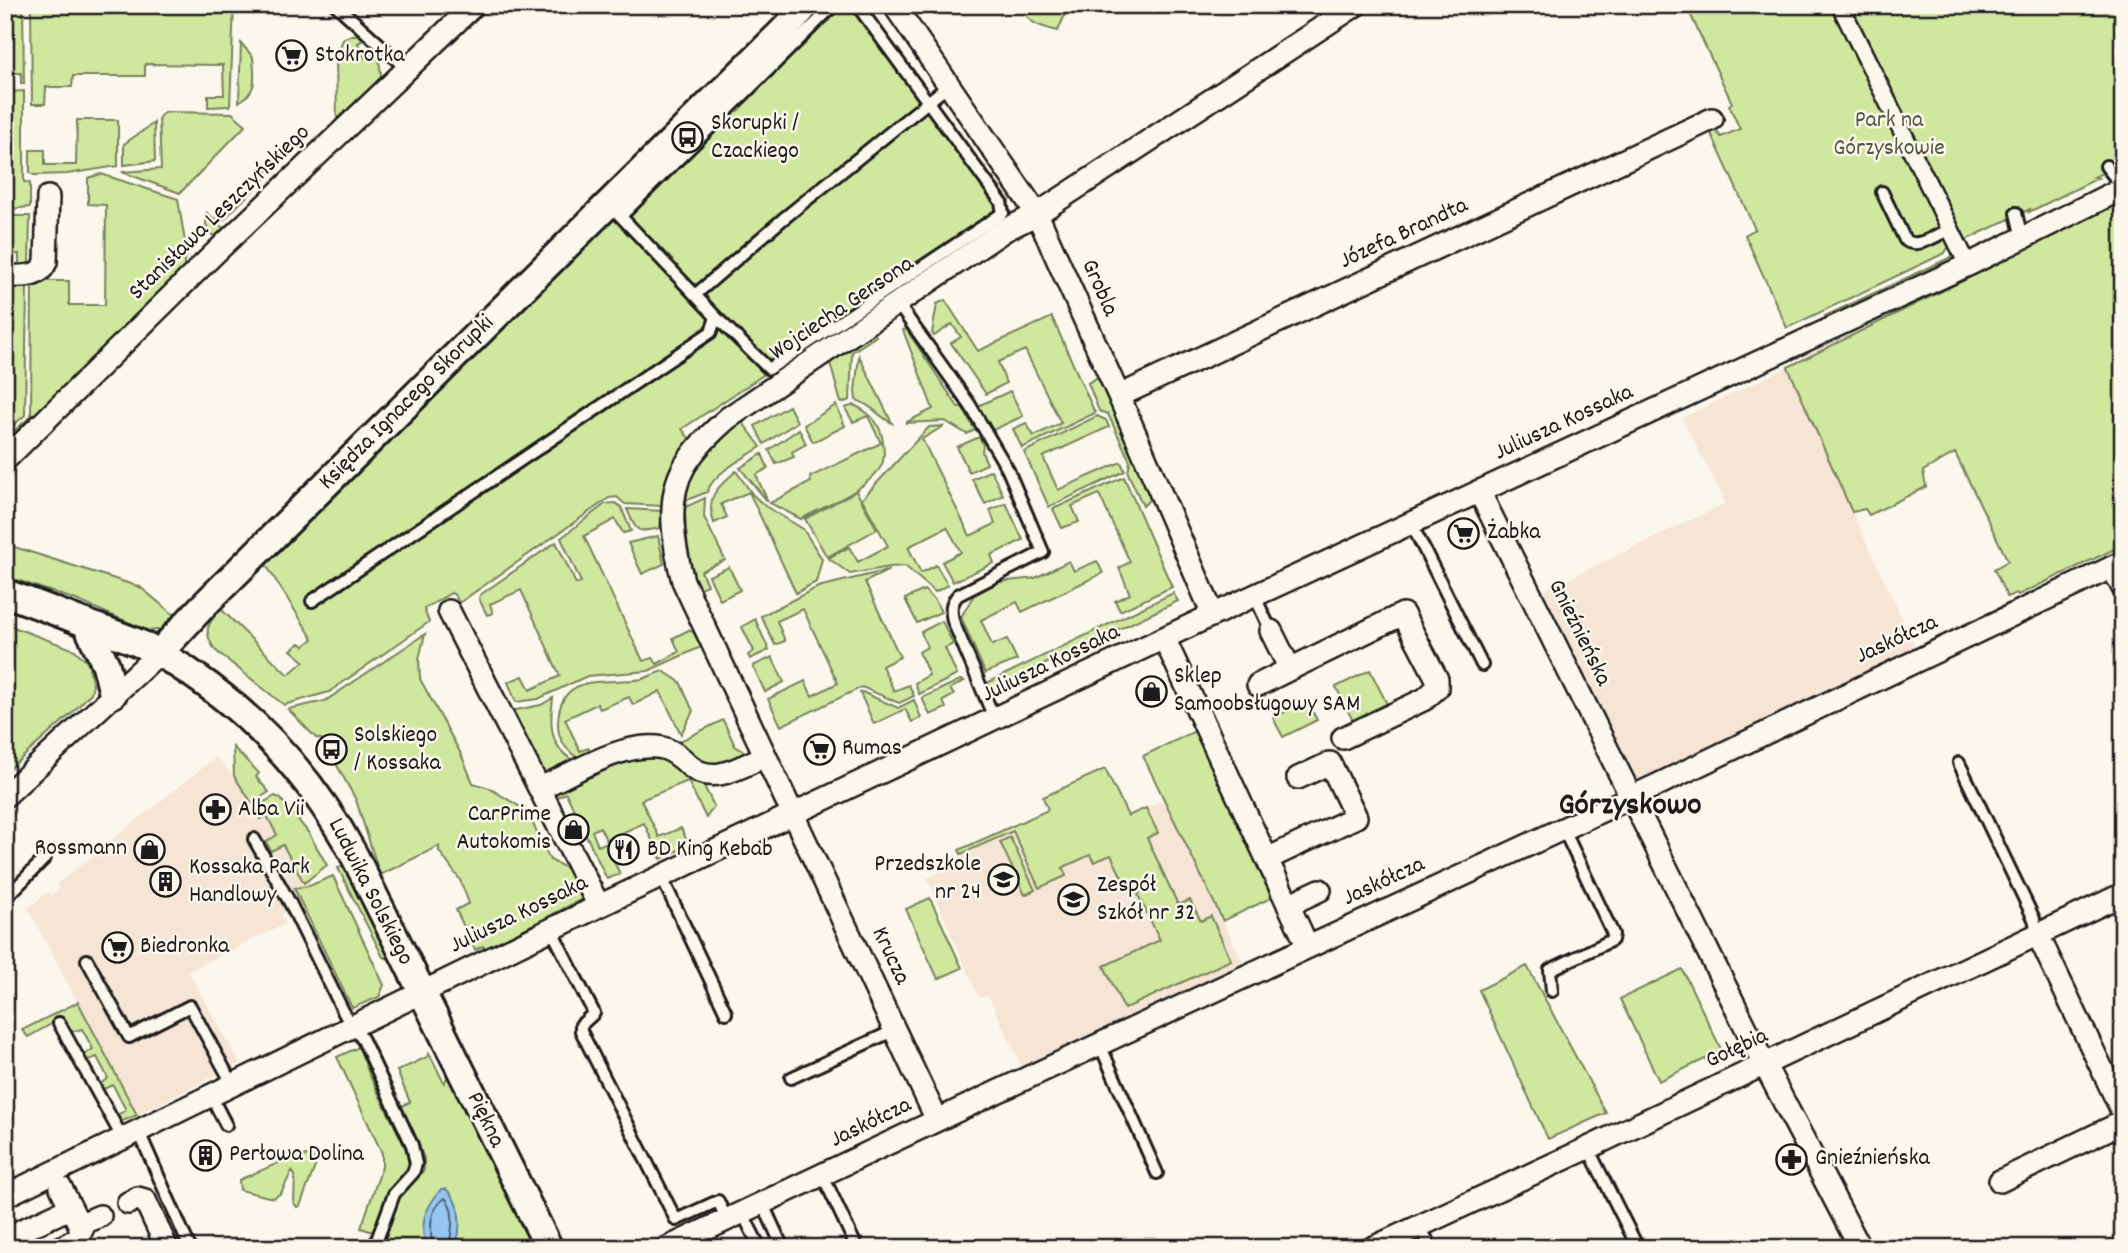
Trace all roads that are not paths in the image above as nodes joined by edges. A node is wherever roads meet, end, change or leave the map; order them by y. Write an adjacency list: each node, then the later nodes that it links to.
1 (336, 5): 9 (lane)
2 (474, 5): 9 (street, Stanisława Leszczyńskiego)
3 (806, 5): 17 (street, Księdza Ignacego Skorupki)
4 (834, 5): 17 (lane)
5 (857, 5): 11 (lane)
6 (894, 5): 10 (street, Grobla)
7 (1356, 5): 19 (street, Wojciecha Gersona)
8 (1840, 5): 20 (street)
9 (408, 70): 28 (street, Stanisława Leszczyńskiego)
10 (949, 85): 11 (lane); 19 (street, Grobla)
11 (927, 103): 24 (lane); 26 (lane)
12 (1712, 120): 27 (street, Józefa Brandta)
13 (2106, 166): 14 (lane)
14 (2123, 188): 21 (street, Juliusza Kossaka)
15 (1882, 192): 20 (lane)
16 (48, 197): 23 (street)
17 (614, 210): 24 (lane); 41 (street, Księdza Ignacego Skorupki)
18 (2016, 213): 21 (lane)
19 (1037, 214): 25 (street, Wojciecha Gersona); 27 (street, Grobla)
20 (1952, 228): 22 (street)
21 (2022, 238): 22 (street, Juliusza Kossaka)
22 (1968, 265): 29 (street, Juliusza Kossaka)
23 (5, 276)
24 (695, 295): 26 (lane)
25 (897, 303): 46 (lane); 48 (street, Wojciecha Gersona)
26 (716, 317): 35 (lane)
27 (1119, 396): 37 (street, Grobla)
28 (5, 460)
29 (1479, 491): 30 (street, Juliusza Kossaka); 53 (street, Gnieźnieńska)
30 (1410, 523): 34 (street, Juliusza Kossaka); 42 (lane)
31 (2117, 565): 32 (street); 53 (street, Jaskółcza)
32 (2123, 588)
33 (5, 593): 38 (street, Ludwika Solskiego)
34 (1255, 597): 37 (street, Juliusza Kossaka); 39 (lane)
35 (312, 601)
36 (449, 611): 52 (street)
37 (1213, 615): 40 (street, Juliusza Kossaka)
38 (86, 623): 41 (street, Ludwika Solskiego); 45 (street)
39 (1271, 631): 43 (street)
40 (1164, 638): 46 (street, Juliusza Kossaka); 58 (street)
41 (159, 653): 45 (street, Księdza Ignacego Skorupki); 70 (street, Ludwika Solskiego)
42 (1482, 665)
43 (1290, 669): 44 (street); 47 (street)
44 (1258, 685)
45 (113, 694): 51 (street, Księdza Ignacego Skorupki)
46 (995, 720): 54 (street, Juliusza Kossaka)
47 (1343, 738)
48 (765, 756): 52 (street); 54 (street, Wojciecha Gersona)
49 (1959, 763): 66 (lane)
50 (1298, 778): 58 (street)
51 (8, 787)
52 (540, 788): 64 (street)
53 (1630, 797): 55 (street, Jaskółcza); 76 (street, Gnieźnieńska)
54 (795, 814): 59 (street, Juliusza Kossaka); 74 (street, Krucza)
55 (1563, 828): 67 (street, Jaskółcza); 69 (lane)
56 (254, 839): 73 (lane)
57 (44, 858): 62 (lane)
58 (1267, 859): 63 (street)
59 (662, 876): 64 (street, Juliusza Kossaka); 71 (lane)
60 (1320, 890): 63 (street)
61 (2123, 894): 66 (street, Gołębia)
62 (5, 899)
63 (1288, 905): 67 (street)
64 (599, 906): 65 (street, Juliusza Kossaka)
65 (551, 929): 70 (street, Juliusza Kossaka); 97 (lane)
66 (2038, 935): 76 (street, Gołębia); 80 (street)
67 (1308, 947): 75 (street, Jaskółcza)
68 (87, 960): 78 (lane)
69 (1552, 990)
70 (422, 991): 73 (street, Juliusza Kossaka); 103 (street, Piękna)
71 (726, 1013)
72 (59, 1023): 84 (lane)
73 (351, 1026): 78 (street, Juliusza Kossaka); 102 (lane)
74 (895, 1030): 77 (lane); 81 (street, Krucza)
75 (1100, 1045): 81 (street, Jaskółcza); 86 (lane)
76 (1765, 1064): 85 (street, Gołębia); 110 (street, Gnieźnieńska)
77 (791, 1078)
78 (233, 1085): 79 (street, Juliusza Kossaka)
79 (211, 1096): 83 (lane); 84 (street, Juliusza Kossaka)
80 (2123, 1113)
81 (937, 1120): 87 (street, Jaskółcza)
82 (2123, 1122): 89 (street)
83 (226, 1125)
84 (131, 1135): 88 (street, Juliusza Kossaka); 101 (lane)
85 (1588, 1148): 96 (street, Gołębia); 109 (lane)
86 (1157, 1172)
87 (824, 1175): 91 (street, Jaskółcza); 106 (lane)
88 (57, 1180): 90 (street, Juliusza Kossaka); 94 (street)
89 (2000, 1181)
90 (5, 1196)
91 (762, 1202): 93 (street, Jaskółcza); 105 (lane)
92 (128, 1203): 100 (street)
93 (725, 1206): 97 (street, Jaskółcza); 104 (lane)
94 (75, 1216): 95 (street); 98 (street); 99 (street)
95 (100, 1216)
96 (1420, 1226): 107 (street, Gołębia); 108 (lane)
97 (676, 1236)
98 (5, 1238)
99 (60, 1248)
100 (167, 1248)
101 (190, 1248)
102 (374, 1248)
103 (549, 1248)
104 (760, 1248)
105 (783, 1248)
106 (858, 1248)
107 (1372, 1248)
108 (1431, 1248)
109 (1638, 1248)
110 (1860, 1248)

